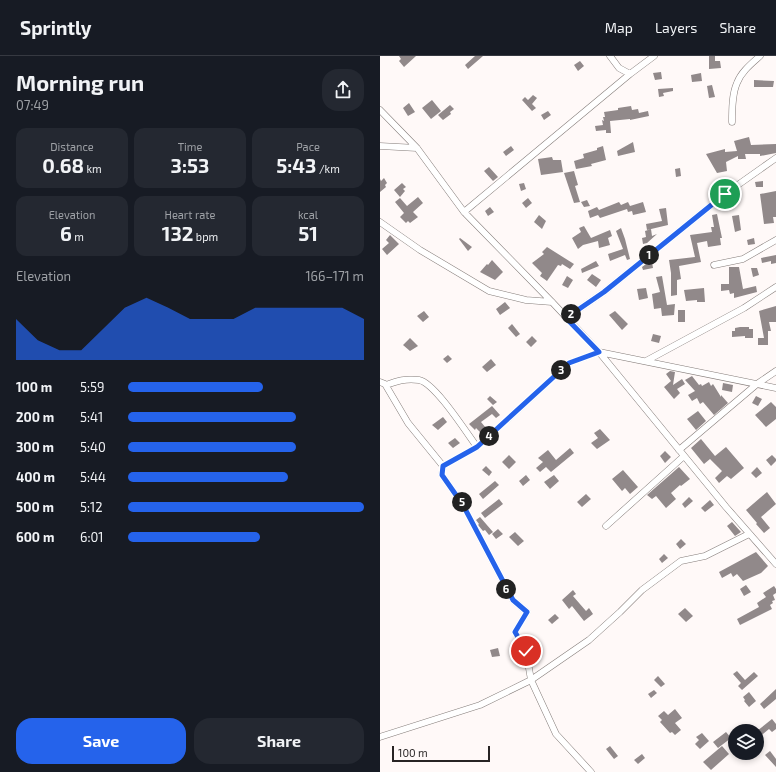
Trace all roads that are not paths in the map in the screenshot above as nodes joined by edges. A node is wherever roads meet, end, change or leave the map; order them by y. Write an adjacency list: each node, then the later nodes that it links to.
1 (610, 56): 4 (street)
2 (654, 56): 4 (street)
3 (760, 56): 6 (street)
4 (630, 74): 10 (street)
5 (380, 110): 8 (street)
6 (732, 122)
7 (380, 146): 8 (street)
8 (417, 148): 10 (street)
9 (776, 158): 16 (street)
10 (464, 212): 15 (street)
11 (380, 222): 15 (street)
12 (776, 240): 13 (street)
13 (714, 265)
14 (776, 287): 18 (street)
15 (552, 302): 16 (street)
16 (566, 318): 17 (street)
17 (599, 352): 18 (street); 23 (street); 24 (street)
18 (646, 361): 21 (street)
19 (776, 371): 21 (street)
20 (383, 383): 23 (street); 26 (street)
21 (757, 384): 22 (street); 24 (street)
22 (776, 388)
23 (477, 447): 26 (street)
24 (679, 450): 25 (street)
25 (684, 456): 27 (street); 28 (street)
26 (443, 466): 30 (street)
27 (606, 526)
28 (749, 534): 29 (street); 30 (street)
29 (776, 564)
30 (531, 680): 31 (street); 32 (street)
31 (380, 737)
32 (591, 772)

